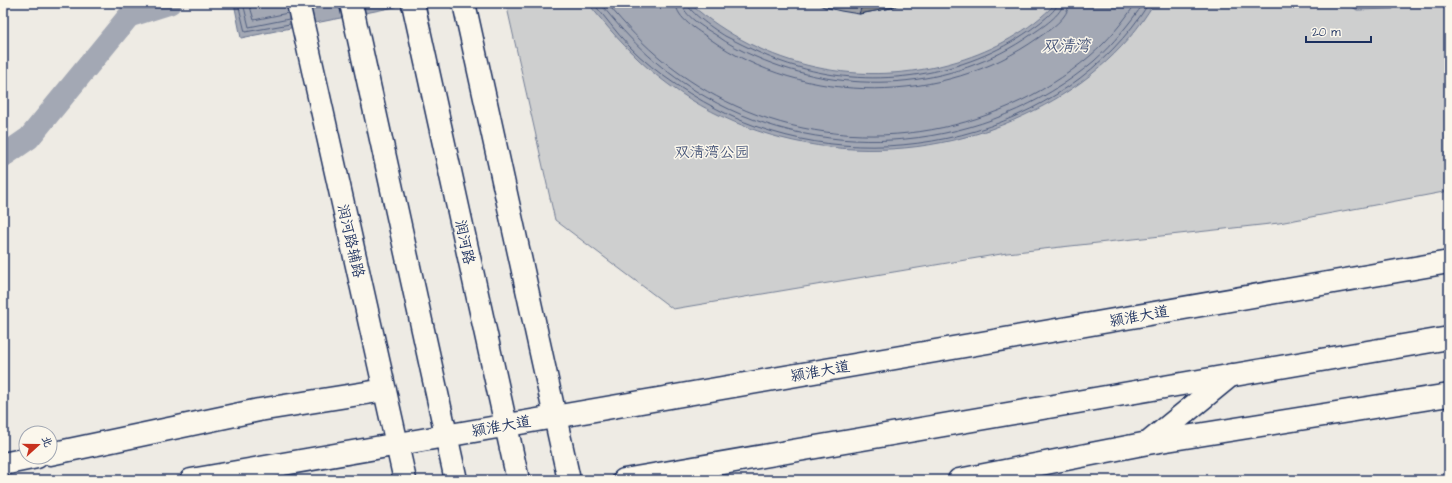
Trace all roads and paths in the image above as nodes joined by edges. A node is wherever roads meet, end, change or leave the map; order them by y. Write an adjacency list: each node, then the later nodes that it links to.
1 (351, 3): 12 (main road)
2 (413, 3): 11 (main road, 润河路)
3 (464, 3): 10 (main road)
4 (299, 7): 8 (main road, 润河路辅路)
5 (1449, 262): 10 (main road, 颍淮大道)
6 (1449, 338): 7 (main road)
7 (1231, 375): 13 (main road); 23 (main road)
8 (385, 390): 14 (main road, 润河路辅路); 15 (main road)
9 (1449, 395): 13 (main road)
10 (555, 417): 11 (main road, 颍淮大道); 22 (main road)
11 (506, 426): 12 (main road, 颍淮大道); 21 (main road, 润河路)
12 (447, 436): 14 (main road, 颍淮大道); 20 (main road)
13 (1148, 443): 24 (main road)
14 (397, 444): 18 (main road, 颍淮大道); 19 (main road, 润河路辅路)
15 (58, 452)
16 (18, 461): 17 (main road)
17 (3, 464)
18 (191, 480)
19 (405, 480)
20 (456, 480)
21 (518, 480)
22 (569, 480)
23 (624, 480)
24 (959, 480)

